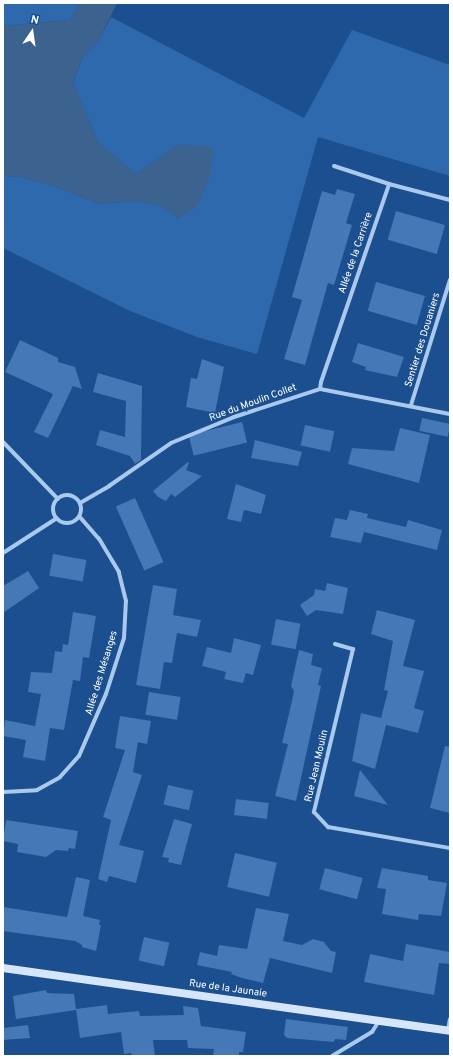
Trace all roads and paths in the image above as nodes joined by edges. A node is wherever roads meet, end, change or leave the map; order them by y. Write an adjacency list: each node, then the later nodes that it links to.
1 (334, 166): 2 (street)
2 (389, 184): 3 (street); 5 (street, Allée de la Carrière)
3 (450, 200)
4 (450, 280): 6 (street, Sentier des Douaniers)
5 (320, 389): 6 (street, Rue du Moulin Collet); 10 (street, Rue du Moulin Collet)
6 (411, 405): 7 (street, Rue du Moulin Collet)
7 (450, 414)
8 (3, 442): 9 (street)
9 (58, 499): 10 (street); 12 (street)
10 (80, 503): 11 (street)
11 (79, 516): 12 (street); 15 (street, Allée des Mésanges)
12 (57, 518): 13 (street)
13 (3, 553)
14 (335, 644): 16 (street, Rue Jean Moulin)
15 (3, 792)
16 (450, 848)
17 (3, 968): 19 (main road, Rue de la Jaunaie)
18 (450, 1019): 20 (street)
19 (380, 1020): 20 (main road, Rue de la Jaunaie); 21 (street)
20 (449, 1030)
21 (332, 1056)

